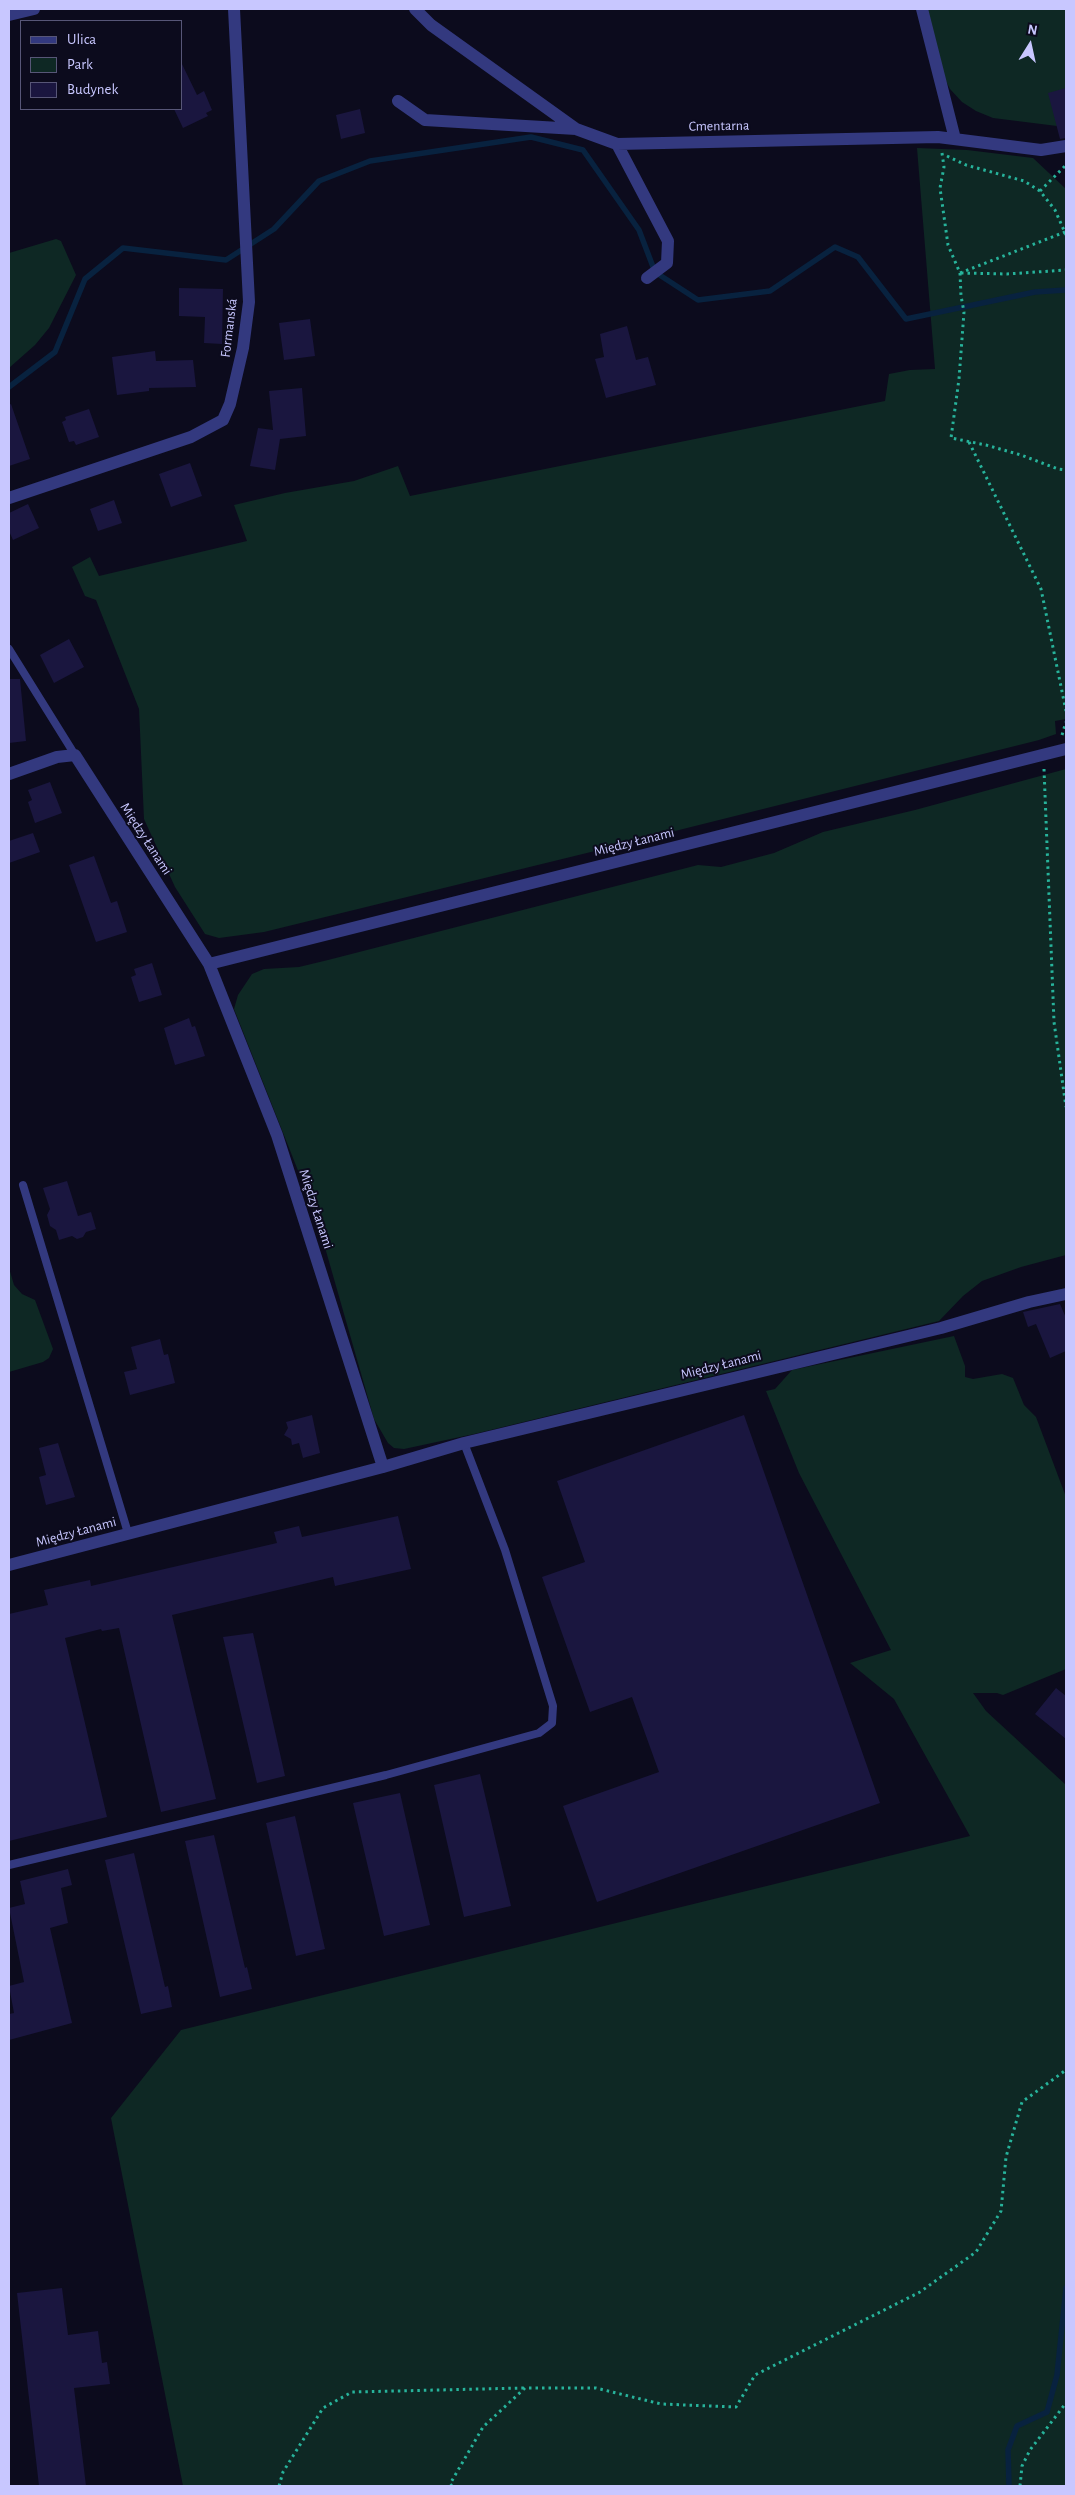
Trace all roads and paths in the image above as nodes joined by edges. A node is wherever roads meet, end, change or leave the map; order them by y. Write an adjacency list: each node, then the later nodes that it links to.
1 (34, 9): 5 (street)
2 (234, 9): 21 (street, Formanská)
3 (415, 9): 7 (street, Cmentarna)
4 (922, 9): 9 (street)
5 (9, 15)
6 (398, 101): 7 (street)
7 (576, 128): 10 (street, Cmentarna)
8 (938, 136): 9 (street, Cmentarna); 10 (street, Cmentarna); 12 (path)
9 (954, 139): 11 (street, Cmentarna)
10 (617, 144): 18 (street)
11 (1066, 146)
12 (942, 153): 14 (path); 17 (path)
13 (1066, 165): 14 (path)
14 (1040, 191): 15 (path)
15 (1065, 234): 17 (path)
16 (1066, 270): 17 (path)
17 (960, 272): 19 (path)
18 (647, 278)
19 (969, 442): 20 (path); 23 (path)
20 (1066, 470)
21 (9, 498)
22 (9, 649): 25 (lane, Między Łanami)
23 (1066, 711)
24 (1066, 749): 26 (street, Między Łanami)
25 (75, 755): 27 (street); 28 (street, Między Łanami)
26 (1043, 756): 28 (street, Między Łanami); 29 (path)
27 (9, 774)
28 (209, 964): 33 (street, Między Łanami)
29 (1066, 1107)
30 (23, 1185): 34 (lane)
31 (1066, 1294): 32 (street, Między Łanami)
32 (464, 1443): 33 (street, Między Łanami); 36 (lane)
33 (383, 1467): 34 (street, Między Łanami)
34 (128, 1534): 35 (street, Między Łanami)
35 (9, 1565)
36 (9, 1865)
37 (1066, 2070): 38 (path)
38 (525, 2388): 40 (path); 41 (path)
39 (1066, 2403): 42 (path)
40 (280, 2486)
41 (452, 2486)
42 (1020, 2486)

